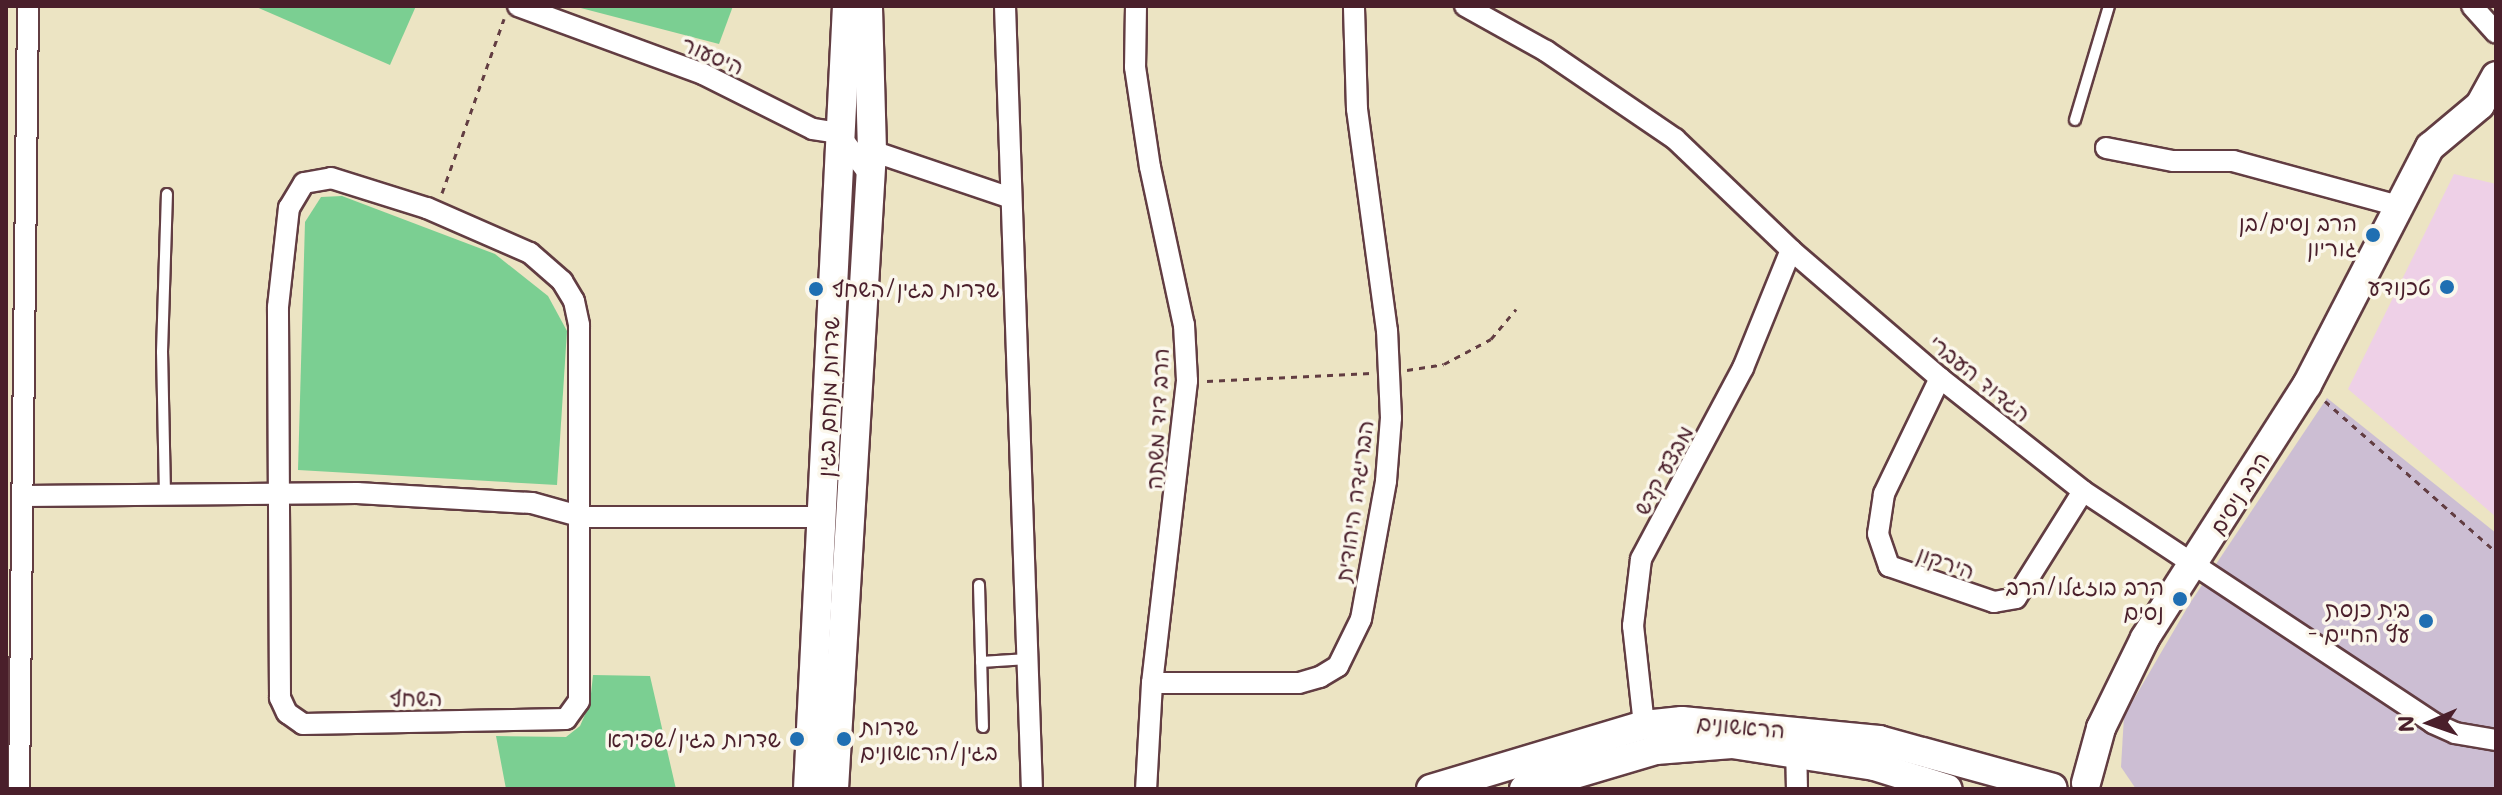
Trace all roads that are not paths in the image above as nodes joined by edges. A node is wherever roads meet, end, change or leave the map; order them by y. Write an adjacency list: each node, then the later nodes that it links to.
1 (28, 6): 27 (street)
2 (518, 6): 16 (street, היסעור)
3 (847, 6): 16 (street, שדרות מנחם בגין)
4 (868, 6): 18 (street, שדרות מנחם בגין)
5 (1005, 6): 20 (street)
6 (1136, 6): 34 (street, הרב דוד משתה)
7 (1354, 6): 34 (street, הבריגדה היהודית)
8 (1465, 6): 22 (street, הגדוד העברי)
9 (2109, 6): 14 (lane)
10 (2472, 6): 11 (street)
11 (2496, 33)
12 (2496, 76): 15 (street, הרב ניסים)
13 (2496, 110): 15 (street, הרב ניסים)
14 (2075, 120)
15 (2462, 120): 21 (street, הרב ניסים)
16 (838, 133): 18 (street); 29 (street, שדרות מנחם בגין)
17 (2106, 148): 21 (street)
18 (871, 163): 20 (street); 42 (street, שדרות מנחם בגין)
19 (167, 194): 26 (lane)
20 (1008, 197): 32 (street)
21 (2402, 207): 30 (street, הרב ניסים)
22 (1791, 250): 23 (street, הגדוד העברי); 35 (street, מבצע קדש)
23 (1940, 378): 25 (street, הגדוד העברי); 25 (street, הירקון)
24 (279, 491): 26 (street); 28 (street); 28 (street, השחף); 28 (street, השחף)
25 (2083, 491): 30 (street, הגדוד העברי)
26 (165, 494): 27 (street)
27 (24, 496): 40 (street)
28 (582, 517): 29 (street)
29 (824, 517): 41 (street, שדרות מנחם בגין)
30 (2194, 565): 37 (street, הגדוד העברי); 39 (street, הרב ניסים)
31 (979, 585): 33 (lane)
32 (1028, 659): 33 (lane); 43 (street)
33 (981, 662): 36 (lane)
34 (1152, 683): 44 (street, הרב דוד משתה)
35 (1644, 725): 38 (street, הראשונים); 45 (street, הראשונים)
36 (983, 727)
37 (2496, 740)
38 (1795, 742): 46 (street, הראשונים); 47 (street); 48 (street, הראשונים); 49 (street, הראשונים)
39 (2092, 786): 49 (street)
40 (19, 789)
41 (808, 789)
42 (834, 789)
43 (1032, 789)
44 (1146, 789)
45 (1431, 789)
46 (1524, 789)
47 (1797, 789)
48 (1948, 789)
49 (2052, 789)

